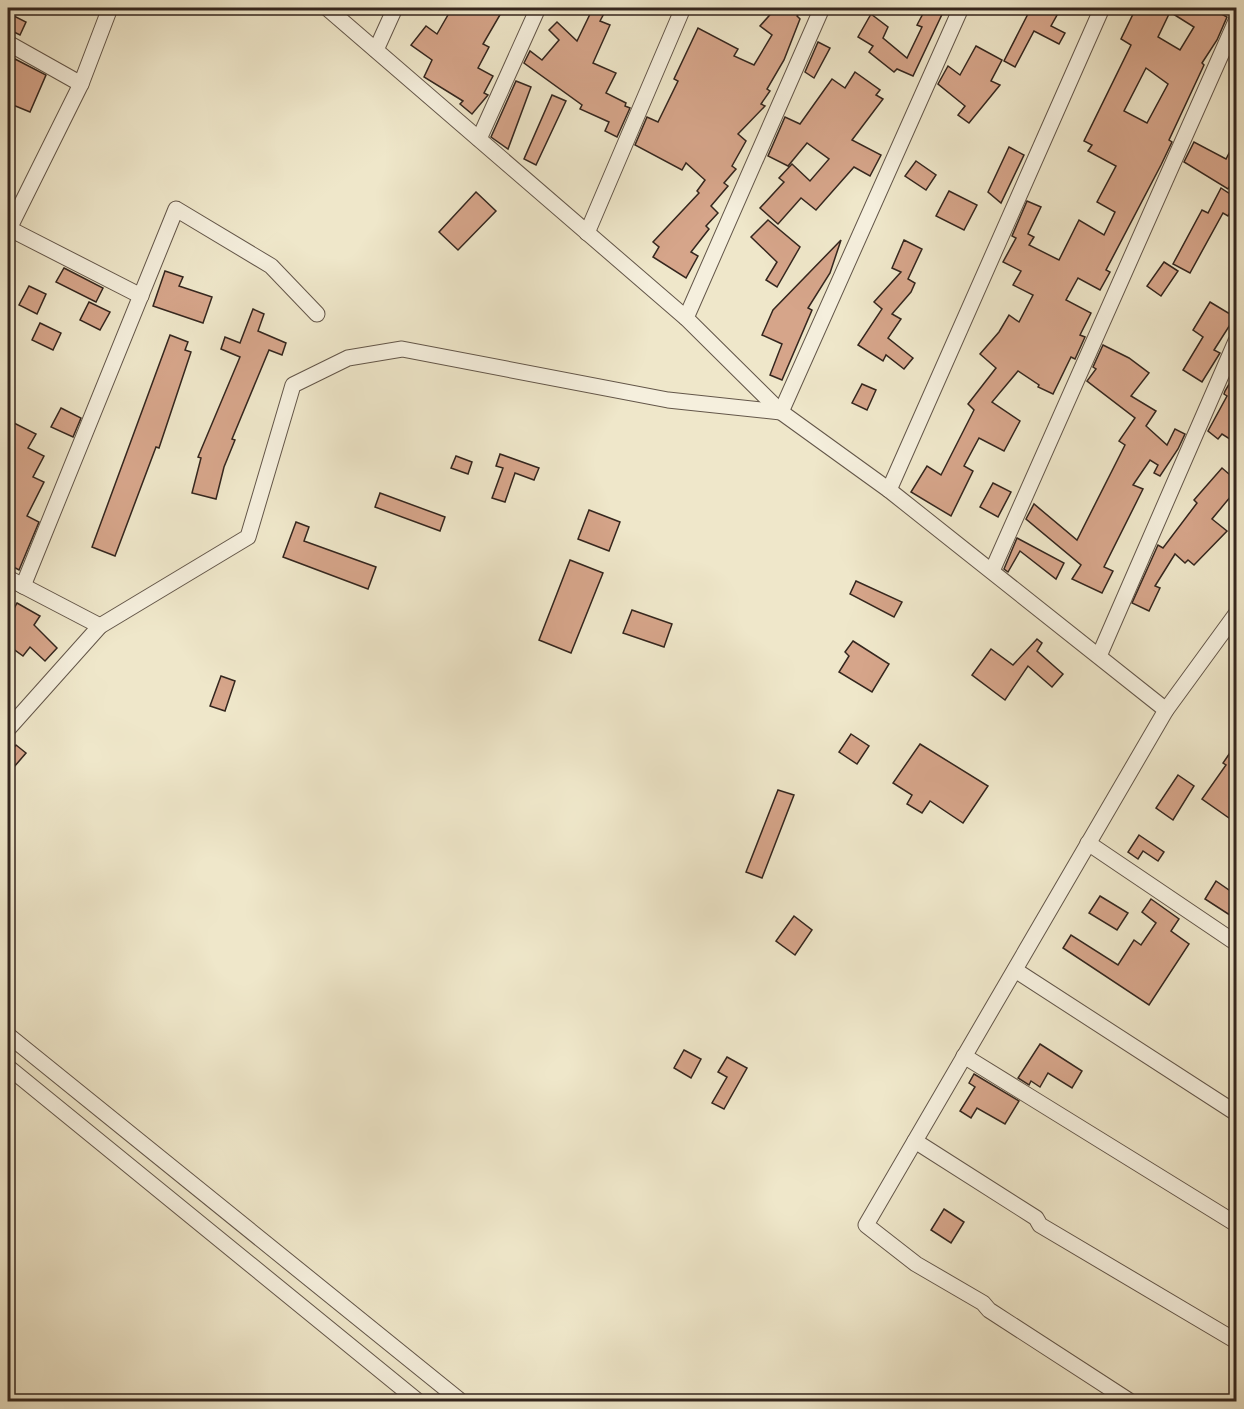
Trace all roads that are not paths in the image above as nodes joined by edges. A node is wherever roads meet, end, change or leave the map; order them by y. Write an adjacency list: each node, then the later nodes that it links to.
1 (110, 8): 12 (street)
2 (327, 8): 11 (street)
3 (395, 8): 11 (street)
4 (538, 8): 13 (street)
5 (683, 8): 15 (street)
6 (822, 8): 18 (street)
7 (961, 8): 20 (street)
8 (1102, 8): 21 (street)
9 (1236, 21): 22 (street)
10 (8, 43): 12 (street)
11 (376, 50): 13 (street)
12 (81, 84): 14 (street)
13 (479, 139): 15 (street)
14 (8, 229): 16 (street)
15 (587, 233): 18 (street)
16 (141, 296): 17 (street); 24 (street)
17 (317, 314)
18 (686, 318): 20 (street)
19 (1236, 341): 27 (street)
20 (781, 412): 21 (street); 26 (street)
21 (889, 490): 22 (street)
22 (992, 571): 27 (street)
23 (8, 578): 24 (street)
24 (22, 586): 26 (street)
25 (1236, 614): 28 (street)
26 (100, 626): 29 (street)
27 (1099, 656): 28 (street)
28 (1166, 710): 30 (street)
29 (8, 729)
30 (1088, 843): 31 (street); 32 (street)
31 (1236, 943)
32 (1015, 970): 34 (street); 36 (street)
33 (8, 1035): 41 (street)
34 (964, 1056): 37 (street); 38 (street)
35 (8, 1067): 40 (street)
36 (1236, 1113)
37 (915, 1141): 39 (street); 42 (street)
38 (1236, 1224)
39 (1236, 1341)
40 (419, 1401)
41 (462, 1401)
42 (1131, 1401)

